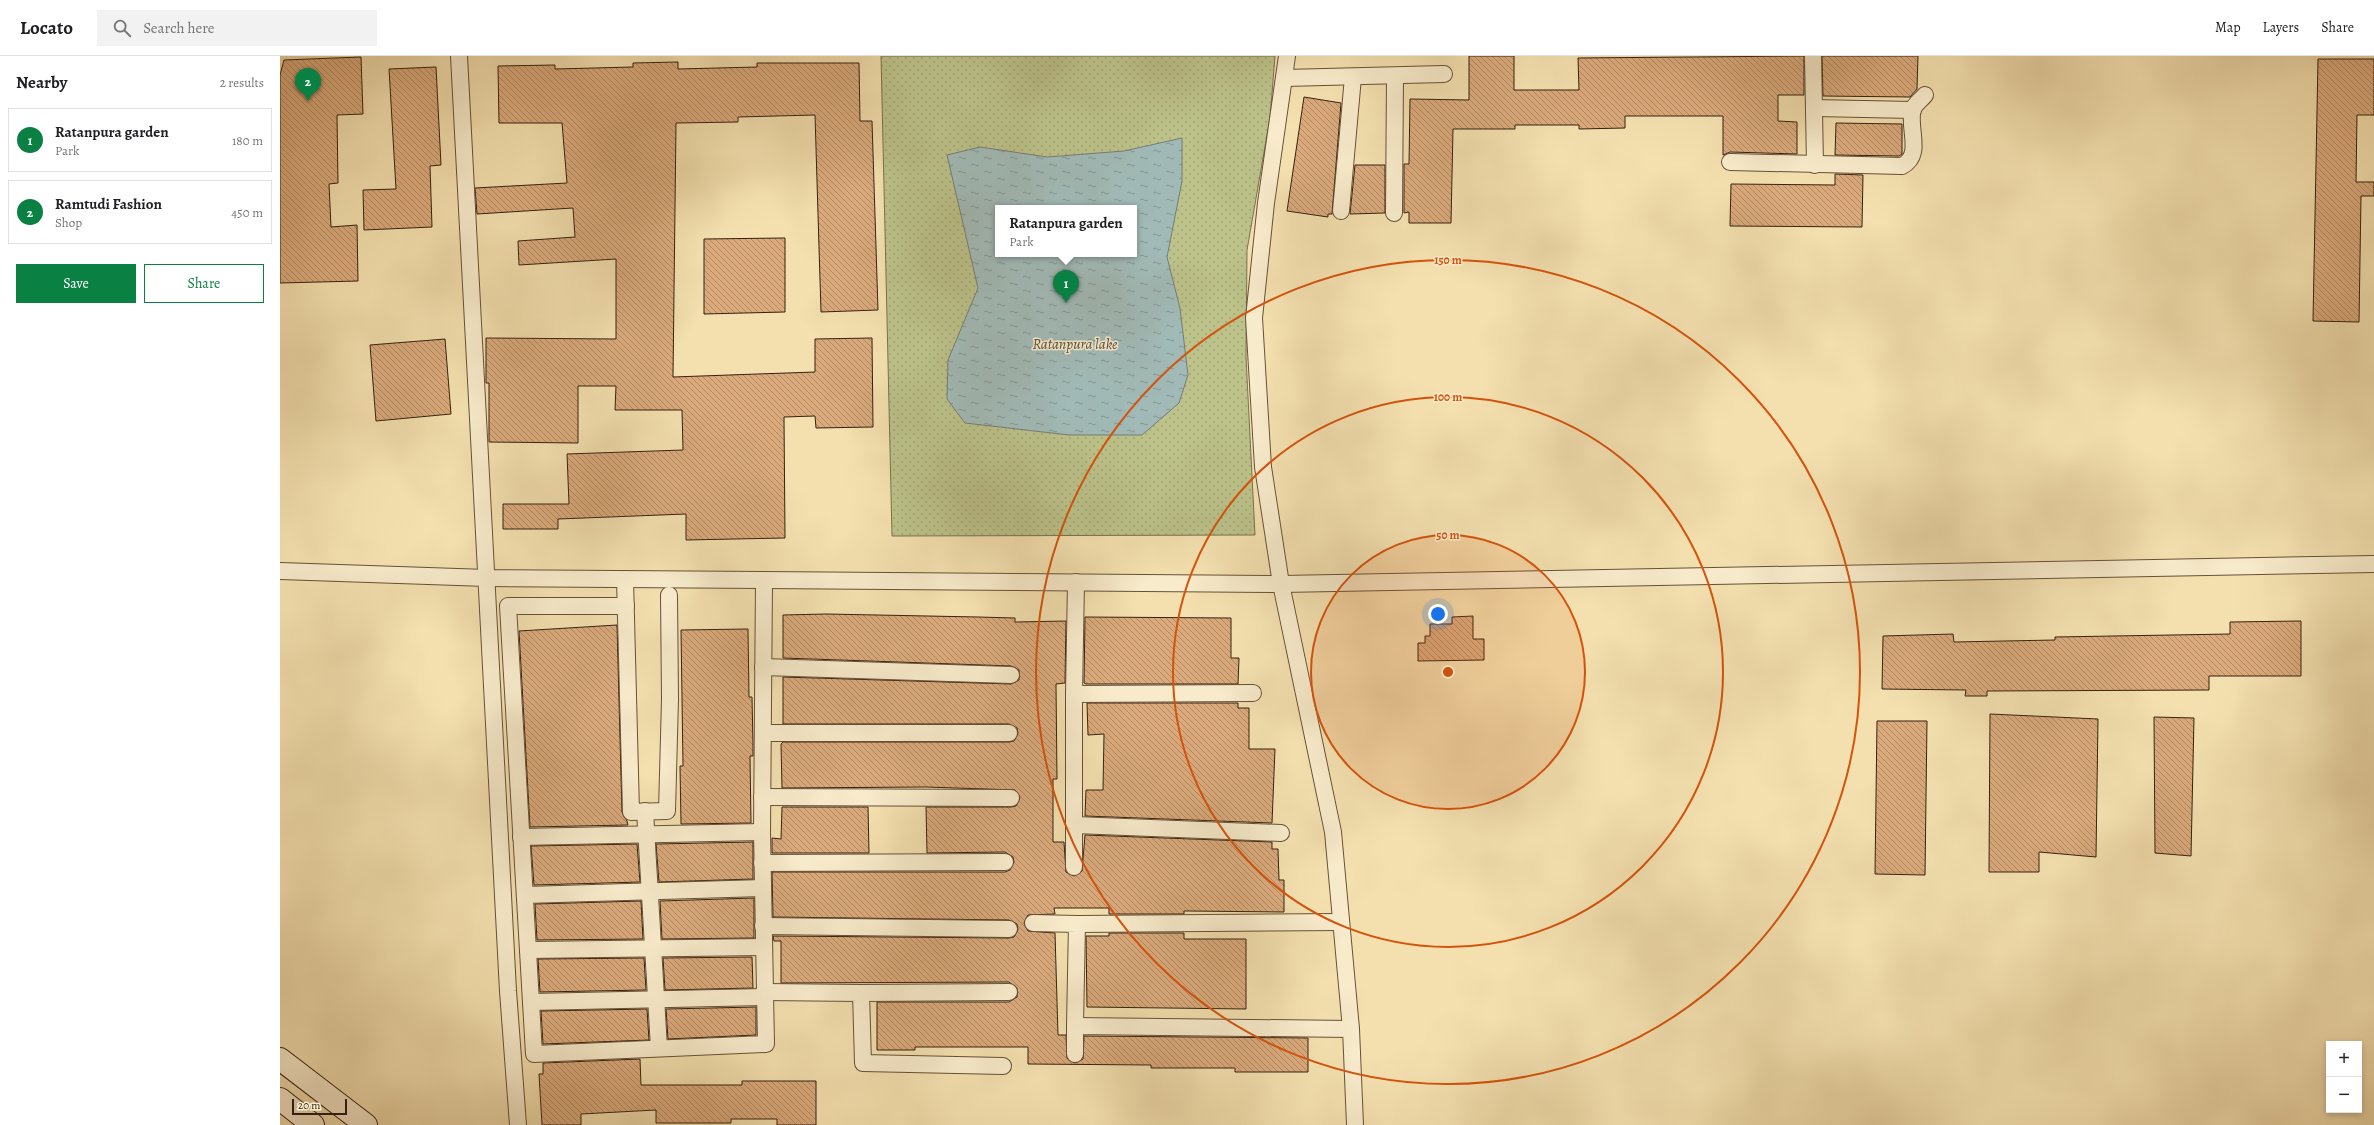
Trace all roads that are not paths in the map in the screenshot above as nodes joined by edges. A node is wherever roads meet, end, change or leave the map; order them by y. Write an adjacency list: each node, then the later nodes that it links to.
1 (459, 56): 17 (street)
2 (1287, 56): 7 (street)
3 (1813, 56): 9 (street)
4 (1444, 74): 5 (street)
5 (1395, 76): 6 (street); 14 (street)
6 (1353, 77): 7 (street); 13 (street)
7 (1284, 78): 21 (street)
8 (1926, 95): 10 (street)
9 (1814, 108): 10 (street); 12 (street)
10 (1913, 110): 12 (street)
11 (1730, 162): 12 (street)
12 (1815, 165)
13 (1341, 211)
14 (1394, 213)
15 (2374, 564): 21 (street)
16 (280, 571): 17 (street)
17 (487, 578): 18 (street); 66 (street)
18 (625, 579): 19 (street); 23 (street)
19 (764, 580): 20 (street); 24 (street)
20 (1076, 582): 21 (street); 27 (street)
21 (1281, 584): 44 (street)
22 (669, 595): 32 (street)
23 (626, 606): 32 (street); 37 (street)
24 (763, 667): 25 (street); 28 (street)
25 (1011, 675)
26 (1253, 693): 27 (street)
27 (1074, 694): 33 (street)
28 (763, 733): 29 (street); 30 (street)
29 (1009, 733)
30 (762, 797): 31 (street); 34 (street)
31 (1011, 798)
32 (646, 811): 36 (street)
33 (1075, 825): 35 (street); 40 (street)
34 (762, 832): 36 (street); 39 (street)
35 (1281, 833)
36 (647, 834): 37 (street); 42 (street)
37 (521, 837): 43 (street)
38 (1005, 862): 39 (street)
39 (762, 863): 41 (street)
40 (1074, 867)
41 (762, 888): 42 (street); 47 (street)
42 (650, 892): 43 (street); 50 (street)
43 (525, 895): 51 (street)
44 (1341, 922): 46 (street); 58 (street)
45 (1033, 923): 46 (street)
46 (1077, 924): 57 (street)
47 (763, 926): 48 (street); 49 (street)
48 (1009, 929)
49 (763, 947): 50 (street); 54 (street)
50 (653, 948): 51 (street); 55 (street)
51 (528, 950): 56 (street)
52 (1009, 992): 53 (street)
53 (861, 993): 54 (street); 62 (street)
54 (764, 994): 55 (street); 59 (street)
55 (656, 999): 56 (street); 59 (street)
56 (531, 1002): 59 (street)
57 (1076, 1026): 58 (street); 60 (street)
58 (1351, 1029): 67 (street)
59 (659, 1048)
60 (1075, 1054)
61 (280, 1059): 65 (street)
62 (1003, 1066)
63 (280, 1099): 64 (street)
64 (313, 1125)
65 (366, 1125)
66 (518, 1125)
67 (1355, 1125)

